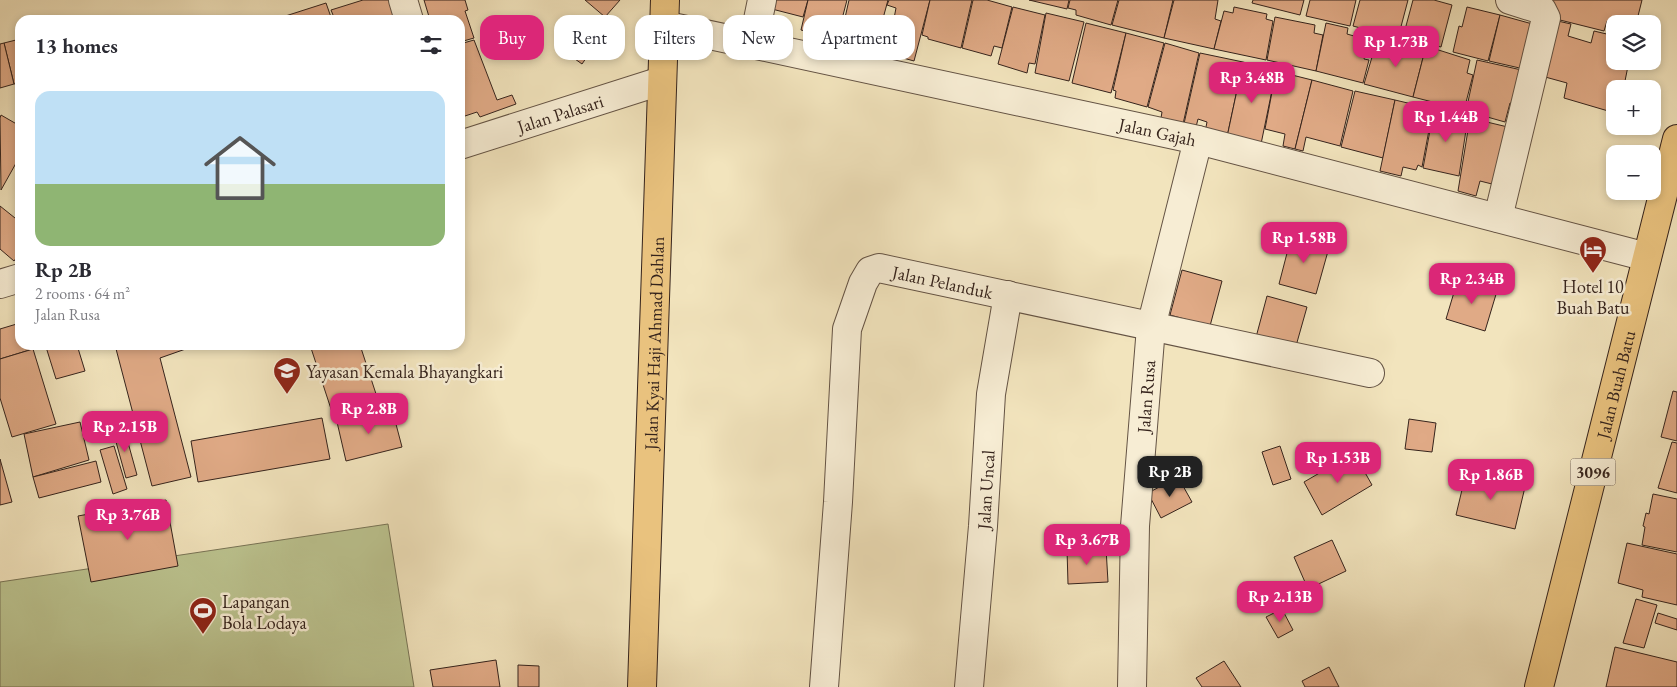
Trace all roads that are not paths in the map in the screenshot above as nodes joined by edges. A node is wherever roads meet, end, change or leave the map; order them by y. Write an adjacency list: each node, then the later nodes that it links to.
1 (403, 0): 5 (street)
2 (762, 0): 6 (street)
3 (1510, 0): 13 (street)
4 (664, 12): 7 (street, Jalan Gajah); 9 (main road, Jalan Kyai Haji Ahmad Dahlan)
5 (408, 15)
6 (759, 15)
7 (723, 33)
8 (793, 52): 11 (street, Jalan Gajah)
9 (661, 80): 12 (street, Jalan Palasari); 20 (main road, Jalan Kyai Haji Ahmad Dahlan)
10 (1677, 139): 14 (main road, Jalan Buah Batu / 3096)
11 (1198, 140): 13 (street, Jalan Gajah); 18 (street, Jalan Rusa)
12 (465, 143)
13 (1498, 218): 14 (street, Jalan Gajah)
14 (1647, 257): 24 (main road, Jalan Buah Batu / 3096)
15 (15, 280): 16 (street)
16 (0, 284)
17 (1008, 295): 18 (street, Jalan Pelanduk); 21 (street, Jalan Pelanduk); 22 (street, Jalan Uncal)
18 (1151, 327): 19 (street, Jalan Pelanduk); 23 (street, Jalan Rusa)
19 (1370, 373)
20 (642, 687)
21 (824, 687)
22 (969, 687)
23 (1132, 687)
24 (1539, 687)

